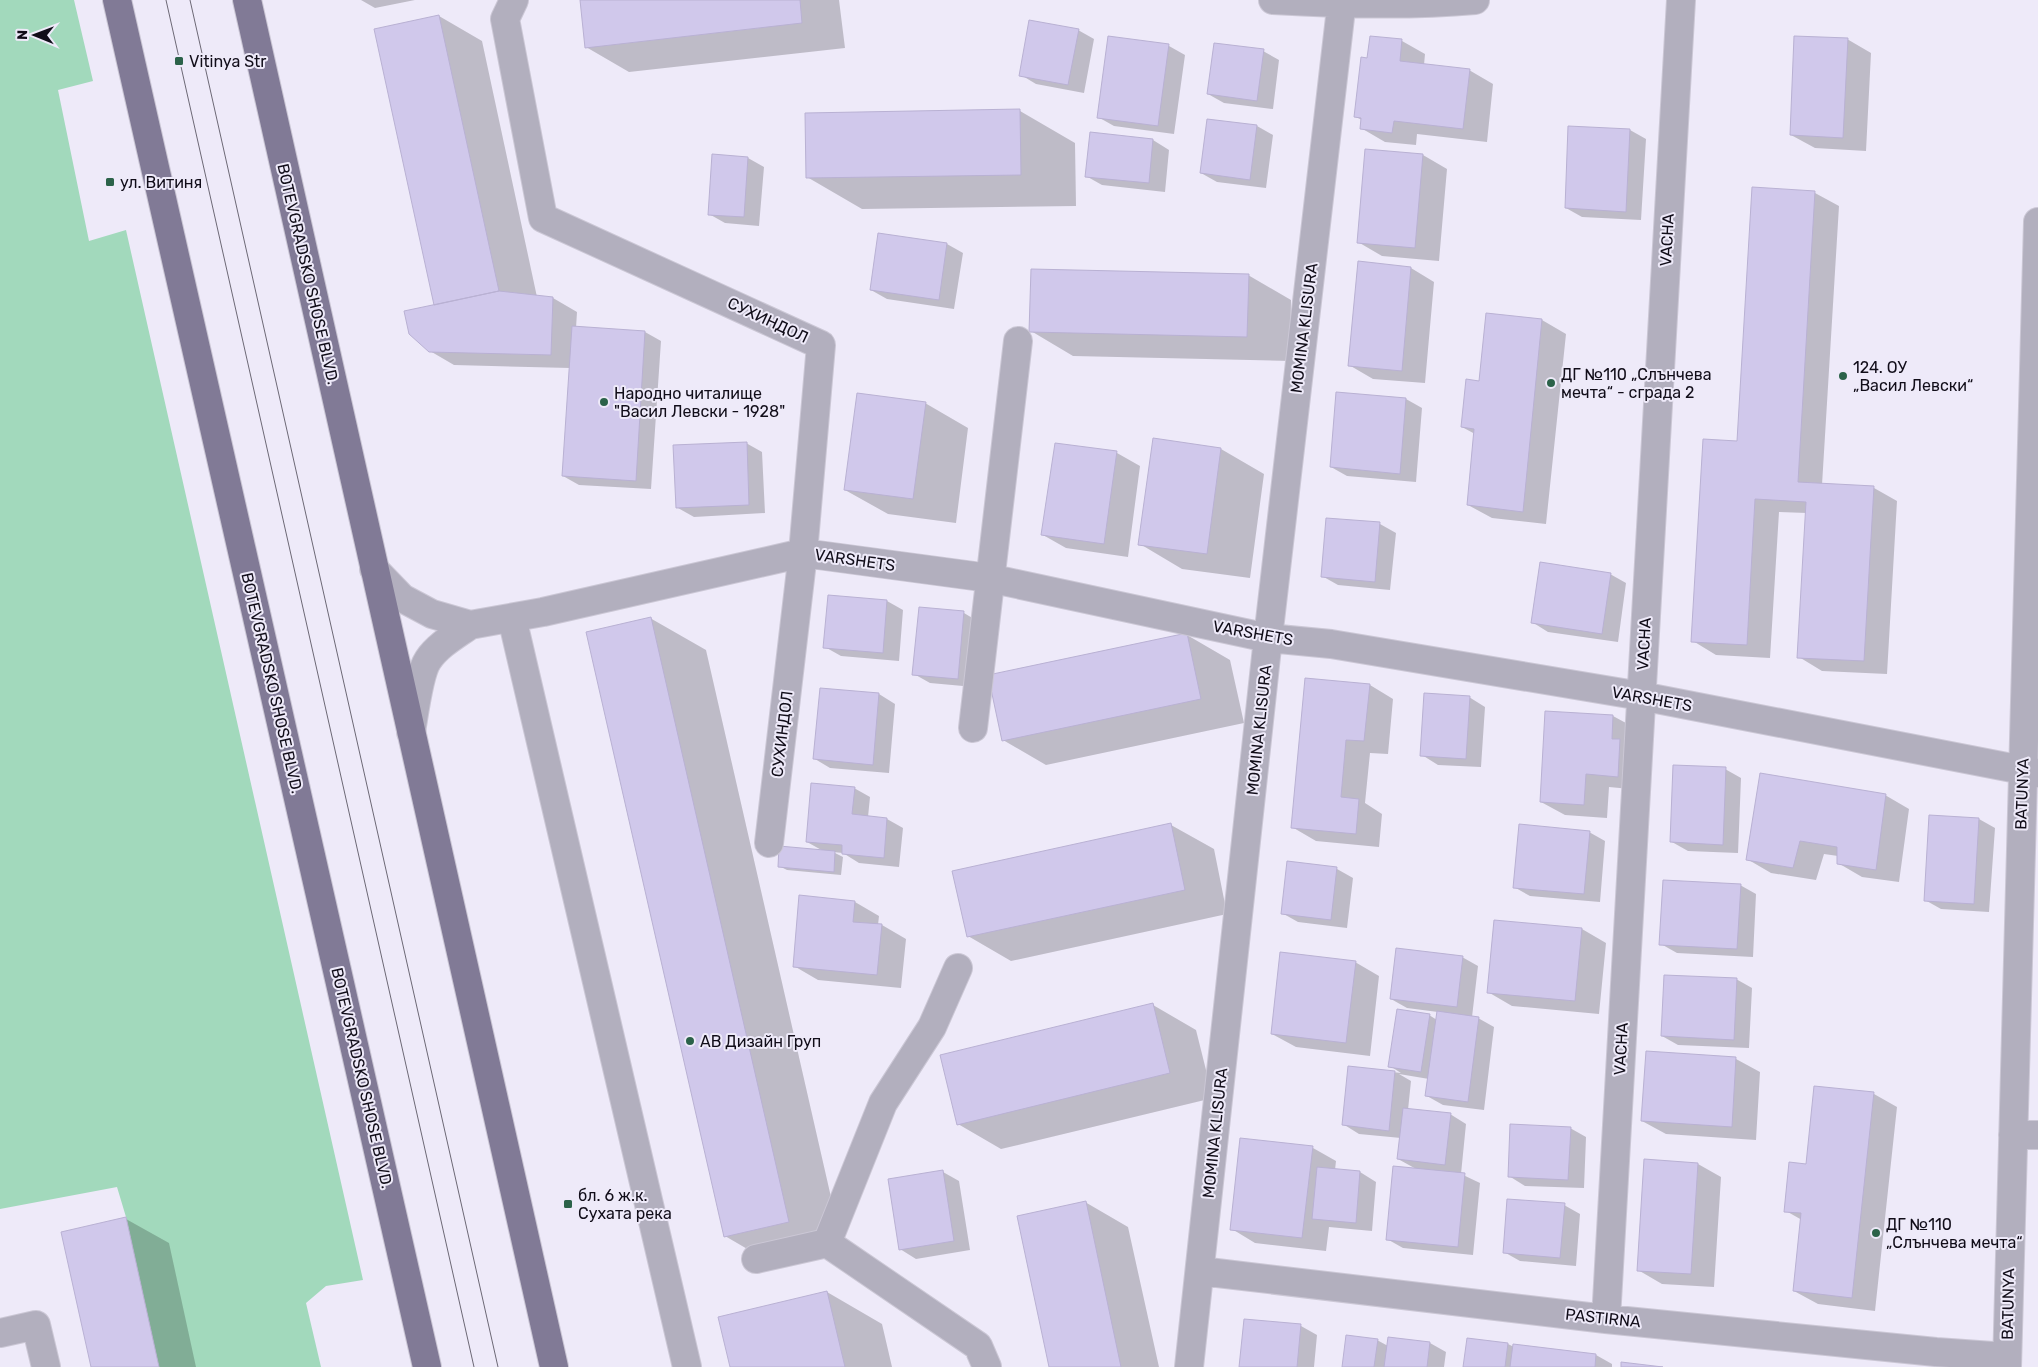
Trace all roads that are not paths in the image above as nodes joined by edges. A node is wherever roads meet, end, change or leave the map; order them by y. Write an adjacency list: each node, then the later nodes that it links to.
1 (117, 0): 30 (main road, BOTEVGRADSKO SHOSE BLVD.)
2 (247, 0): 11 (main road, BOTEVGRADSKO SHOSE BLVD.)
3 (514, 0): 10 (street, СУХИНДОЛ)
4 (1273, 0): 7 (street)
5 (1475, 0): 7 (street)
6 (1681, 0): 16 (street, VACHA)
7 (1342, 2): 15 (street, MOMINA KLISURA)
8 (2038, 222): 19 (street, BATUNYA)
9 (1018, 341): 12 (street)
10 (803, 553): 12 (street, VARSHETS); 13 (street, VARSHETS); 20 (street, СУХИНДОЛ)
11 (374, 570): 14 (street, VARSHETS); 18 (main road, BOTEVGRADSKO SHOSE BLVD.)
12 (990, 578): 15 (street, VARSHETS); 17 (street)
13 (512, 618): 14 (street, VARSHETS); 32 (street)
14 (470, 625): 18 (street, VARSHETS)
15 (1268, 638): 16 (street, VARSHETS); 25 (street, MOMINA KLISURA)
16 (1641, 696): 19 (street, VARSHETS); 26 (street, VACHA)
17 (973, 728)
18 (410, 732): 31 (main road, BOTEVGRADSKO SHOSE BLVD.)
19 (2031, 771): 22 (street, BATUNYA)
20 (769, 843)
21 (958, 968): 23 (street)
22 (2025, 1135): 28 (street, BATUNYA)
23 (827, 1243): 24 (street); 33 (street)
24 (756, 1259)
25 (1200, 1271): 26 (street, PASTIRNA); 34 (street, MOMINA KLISURA)
26 (1606, 1319): 28 (street, PASTIRNA)
27 (0, 1333): 29 (street)
28 (2007, 1362)
29 (46, 1367)
30 (427, 1367)
31 (554, 1367)
32 (687, 1367)
33 (987, 1367)
34 (1189, 1367)

